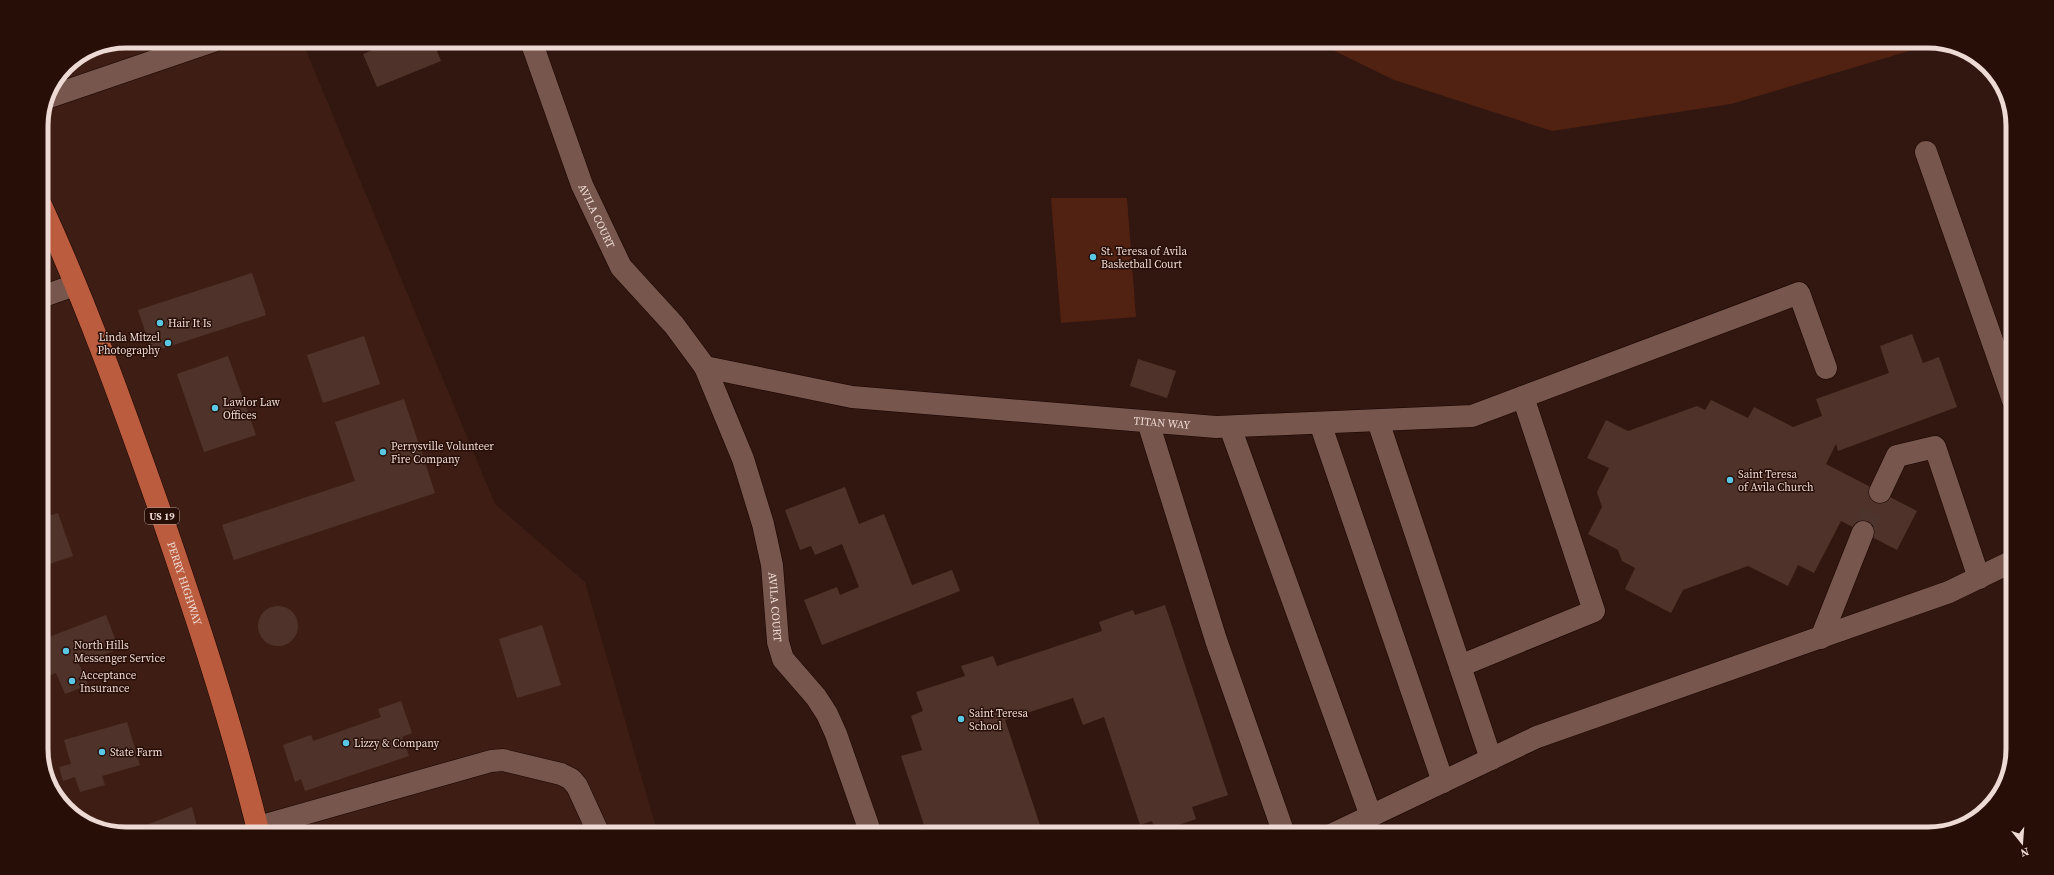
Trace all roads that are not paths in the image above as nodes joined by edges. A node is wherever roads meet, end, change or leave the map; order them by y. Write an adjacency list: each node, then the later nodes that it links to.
1 (192, 48): 3 (street)
2 (533, 48): 8 (street, AVILA COURT)
3 (54, 95)
4 (1926, 152): 10 (street)
5 (48, 221): 6 (main road, PERRY HIGHWAY / US 19)
6 (75, 285): 7 (street); 25 (main road, PERRY HIGHWAY / US 19)
7 (48, 295)
8 (705, 367): 13 (street, TITAN WAY); 28 (street, AVILA COURT)
9 (1826, 368): 11 (street, TITAN WAY)
10 (2006, 380)
11 (1523, 397): 12 (street, TITAN WAY); 21 (street)
12 (1378, 421): 14 (street, TITAN WAY); 21 (street)
13 (1148, 422): 15 (street, TITAN WAY); 29 (street)
14 (1320, 423): 15 (street, TITAN WAY); 23 (street)
15 (1230, 427): 24 (street)
16 (1880, 492): 19 (street)
17 (1863, 532): 20 (street)
18 (2006, 564): 19 (street)
19 (1979, 578): 20 (street)
20 (1821, 638): 22 (street)
21 (1460, 666): 22 (street)
22 (1491, 759): 23 (street)
23 (1443, 782): 24 (street)
24 (1372, 816): 30 (street)
25 (257, 827)
26 (268, 827): 27 (street)
27 (596, 827)
28 (869, 827)
29 (1282, 827)
30 (1348, 827)

